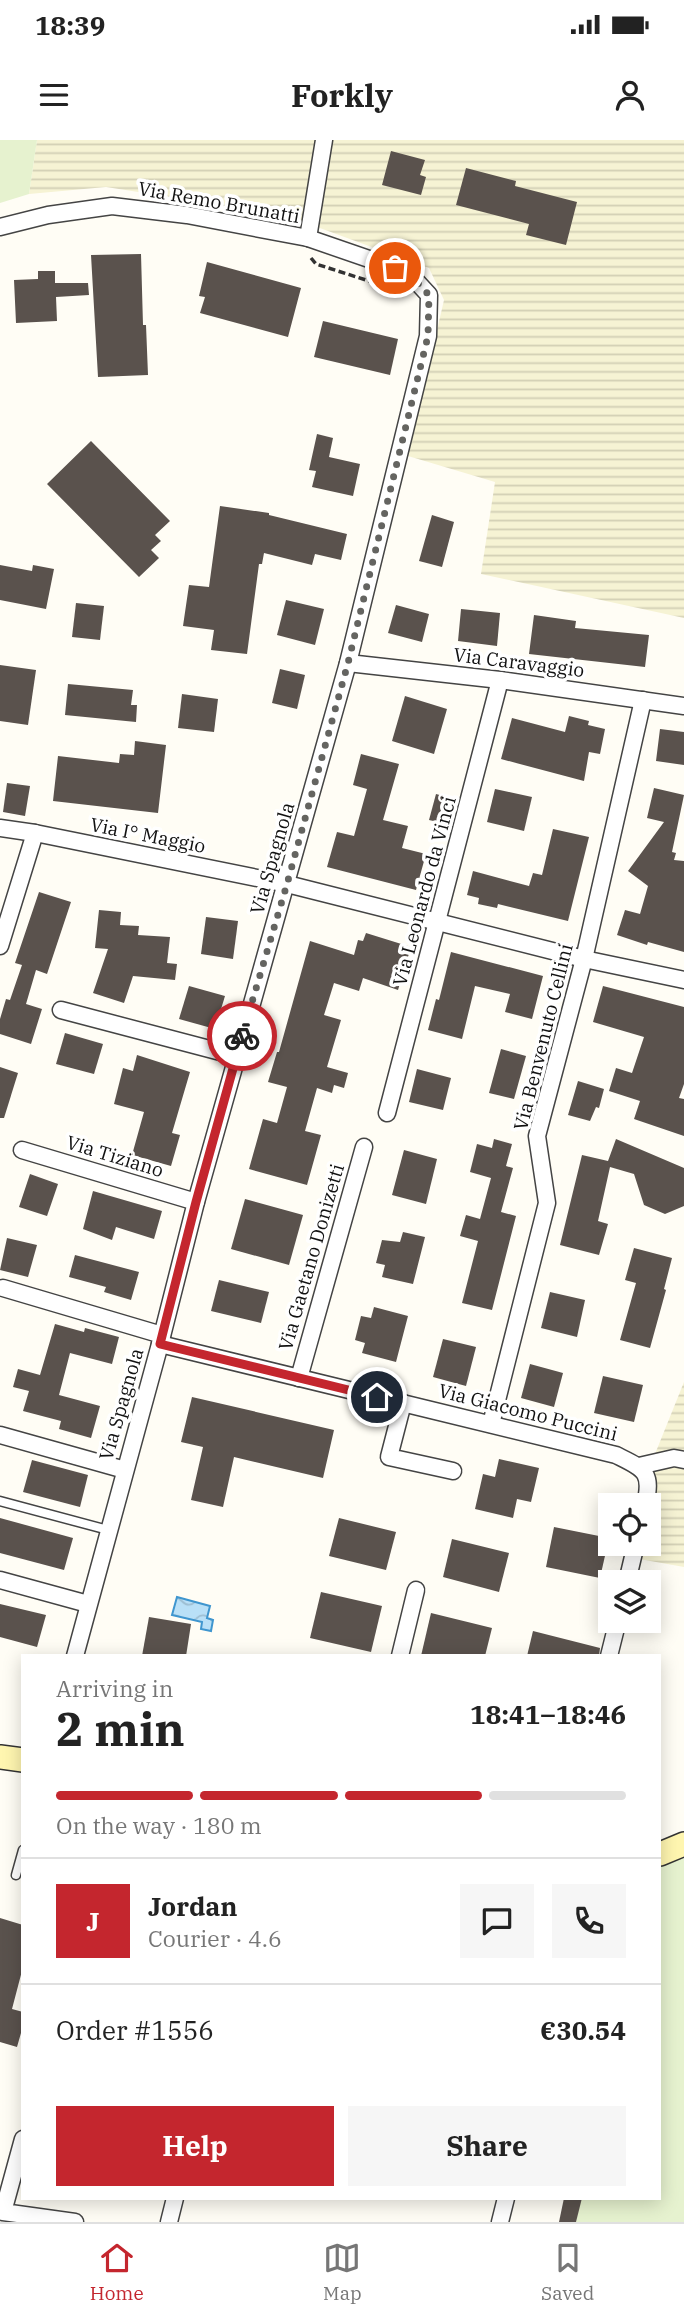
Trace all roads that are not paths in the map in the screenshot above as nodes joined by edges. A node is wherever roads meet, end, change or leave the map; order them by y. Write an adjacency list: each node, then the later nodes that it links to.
1 (324, 140): 3 (street)
2 (0, 227): 3 (street, Via Remo Brunatti)
3 (308, 238): 4 (street, Via Spagnola)
4 (348, 663): 5 (street, Via Caravaggio); 10 (street, Via Spagnola)
5 (500, 680): 6 (street, Via Caravaggio); 11 (street, Via Leonardo da Vinci)
6 (643, 700): 7 (street, Via Caravaggio); 13 (street, Via Benvenuto Cellini)
7 (684, 706)
8 (0, 828): 9 (street, Via I° Maggio)
9 (35, 833): 10 (street, Via I° Maggio); 12 (street)
10 (287, 884): 11 (street, Via I° Maggio); 16 (street, Via Spagnola)
11 (438, 922): 13 (street, Via I° Maggio); 17 (street, Via Leonardo da Vinci)
12 (0, 946)
13 (584, 959): 14 (street, Via I° Maggio); 25 (street, Via Benvenuto Cellini)
14 (684, 980)
15 (61, 1010): 16 (street)
16 (236, 1056): 20 (street, Via Spagnola)
17 (387, 1113)
18 (364, 1147): 23 (street, Via Gaetano Donizetti)
19 (22, 1150): 20 (street, Via Tiziano)
20 (196, 1202): 22 (street, Via Spagnola)
21 (3, 1288): 22 (street, Via Giacomo Puccini)
22 (161, 1339): 23 (street, Via Giacomo Puccini); 29 (street, Via Spagnola)
23 (299, 1378): 24 (street, Via Giacomo Puccini)
24 (403, 1403): 25 (street, Via Giacomo Puccini); 30 (street)
25 (491, 1424): 28 (street, Via Giacomo Puccini)
26 (0, 1435): 29 (street)
27 (684, 1460): 28 (street)
28 (639, 1466): 31 (street)
29 (125, 1471): 33 (street, Via Spagnola)
30 (453, 1471)
31 (648, 1493)
32 (0, 1501): 33 (lane)
33 (108, 1530): 36 (street, Via Spagnola)
34 (0, 1580): 36 (street)
35 (416, 1590): 39 (street)
36 (88, 1604): 38 (street, Via Spagnola)
37 (615, 1633): 40 (street)
38 (76, 1654)
39 (400, 1654)
40 (610, 1654)
41 (0, 1757): 42 (main road)
42 (21, 1760)
43 (684, 1838): 44 (main road)
44 (661, 1840)
45 (684, 1844): 46 (main road)
46 (661, 1854)
47 (21, 1857): 48 (lane)
48 (16, 1875)
49 (21, 2143): 50 (street)
50 (6, 2177): 53 (street)
51 (174, 2200): 55 (street)
52 (506, 2200): 56 (street)
53 (2, 2215): 54 (street)
54 (75, 2222)
55 (169, 2222)
56 (500, 2222)

